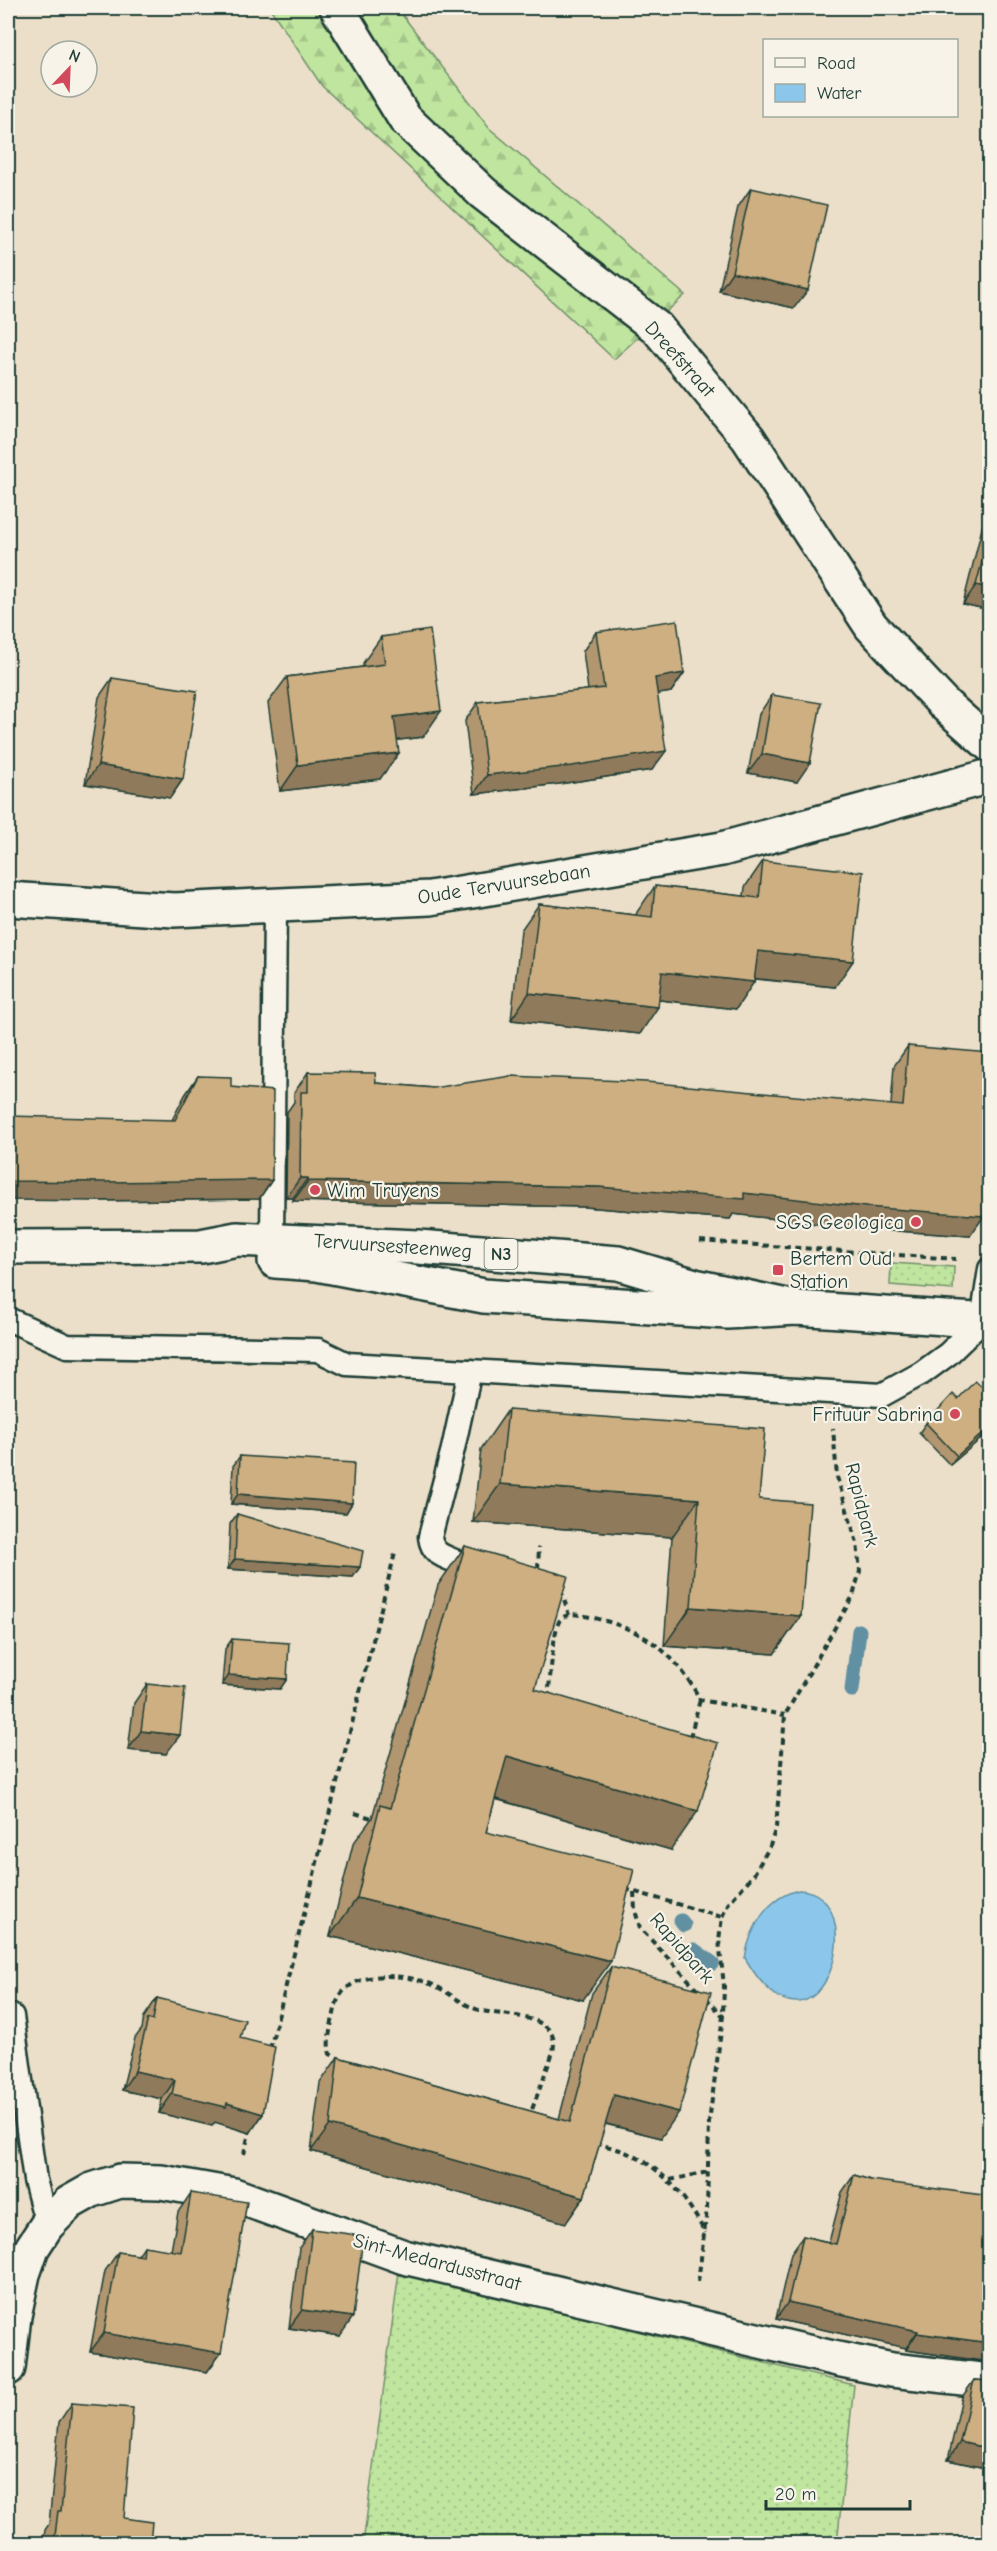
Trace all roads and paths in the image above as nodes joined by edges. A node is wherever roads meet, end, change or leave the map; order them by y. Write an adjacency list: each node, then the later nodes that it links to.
1 (337, 8): 2 (street, Dreefstraat)
2 (990, 745)
3 (990, 776): 5 (street, Oude Tervuursebaan)
4 (8, 899): 5 (street, Oude Tervuursebaan)
5 (275, 906): 6 (lane)
6 (272, 1239): 7 (street, Tervuursesteenweg / N3); 10 (street, Tervuursesteenweg / N3)
7 (201, 1246): 8 (street, Tervuursesteenweg / N3); 10 (street, Tervuursesteenweg / N3)
8 (8, 1247)
9 (990, 1269): 12 (lane)
10 (796, 1308): 12 (street, Tervuursesteenweg / N3)
11 (8, 1319): 13 (lane)
12 (986, 1321): 14 (lane)
13 (470, 1371): 14 (lane); 17 (lane)
14 (831, 1392): 23 (path, Rapidpark)
15 (539, 1547): 18 (path)
16 (395, 1551): 32 (path)
17 (455, 1561)
18 (542, 1576)
19 (557, 1586): 20 (path)
20 (569, 1615): 21 (path); 22 (path)
21 (700, 1700): 23 (path); 24 (path)
22 (546, 1706)
23 (785, 1714): 29 (path, Rapidpark)
24 (689, 1742)
25 (355, 1813): 26 (path)
26 (377, 1820)
27 (623, 1889): 28 (path, Rapidpark)
28 (634, 1892): 29 (path, Rapidpark); 31 (path, Rapidpark)
29 (722, 1917): 31 (path, Rapidpark)
30 (12, 2016): 42 (lane)
31 (723, 2016): 39 (path, Rapidpark)
32 (268, 2057)
33 (345, 2061): 35 (path)
34 (519, 2111): 35 (path)
35 (530, 2115): 36 (path)
36 (535, 2118)
37 (251, 2126): 41 (path)
38 (592, 2143): 40 (path)
39 (708, 2172): 40 (path); 43 (path, Rapidpark)
40 (670, 2180): 43 (path)
41 (234, 2195): 42 (street, Sint-Medardusstraat); 44 (street, Sint-Medardusstraat)
42 (47, 2225): 45 (street, Sint-Medardusstraat)
43 (705, 2233): 44 (path, Rapidpark)
44 (692, 2325): 46 (street, Sint-Medardusstraat)
45 (8, 2368)
46 (990, 2381)

